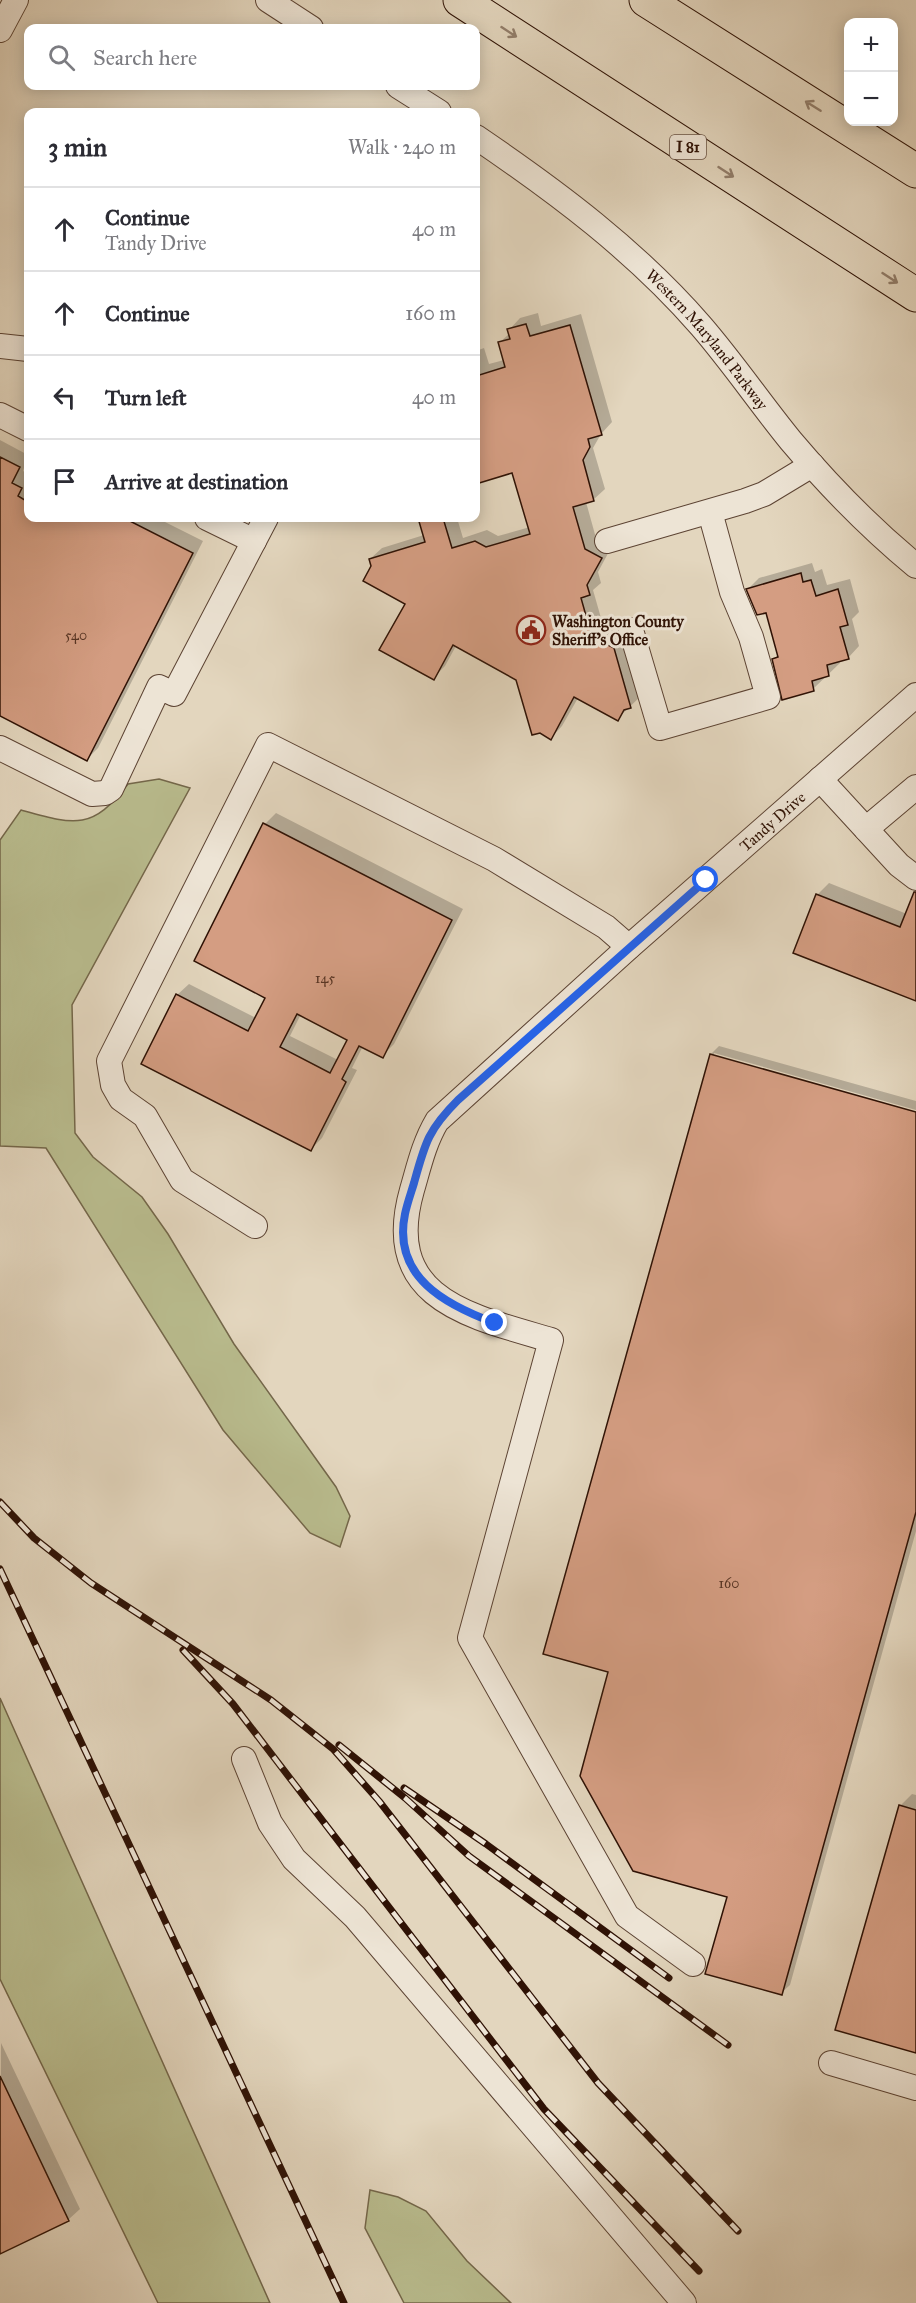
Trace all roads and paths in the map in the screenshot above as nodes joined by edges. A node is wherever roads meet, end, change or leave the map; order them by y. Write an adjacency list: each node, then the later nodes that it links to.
1 (16, 0): 6 (street)
2 (267, 0): 5 (street)
3 (460, 0): 11 (highway, I 81, one-way to 11)
4 (646, 0): 10 (highway, one-way to 4)
5 (305, 24)
6 (0, 30)
7 (404, 90): 8 (street)
8 (433, 108)
9 (480, 139): 16 (street, Western Maryland Parkway)
10 (916, 171)
11 (916, 295)
12 (0, 346): 13 (street)
13 (24, 349)
14 (0, 415): 15 (street)
15 (24, 427)
16 (812, 465): 17 (street); 22 (street, Western Maryland Parkway)
17 (710, 512): 21 (street); 23 (street)
18 (215, 522): 20 (street)
19 (264, 522): 20 (street)
20 (254, 541): 25 (street)
21 (607, 542)
22 (916, 566)
23 (631, 630)
24 (916, 695): 26 (street, Tandy Drive)
25 (0, 748)
26 (820, 779): 28 (street); 30 (street, Tandy Drive)
27 (916, 787): 28 (street)
28 (866, 829): 29 (street)
29 (916, 878)
30 (629, 947): 31 (street); 33 (street, Tandy Drive)
31 (255, 1226)
32 (244, 1759): 36 (street)
33 (693, 1964)
34 (831, 2063): 35 (street)
35 (916, 2088)
36 (684, 2303)

